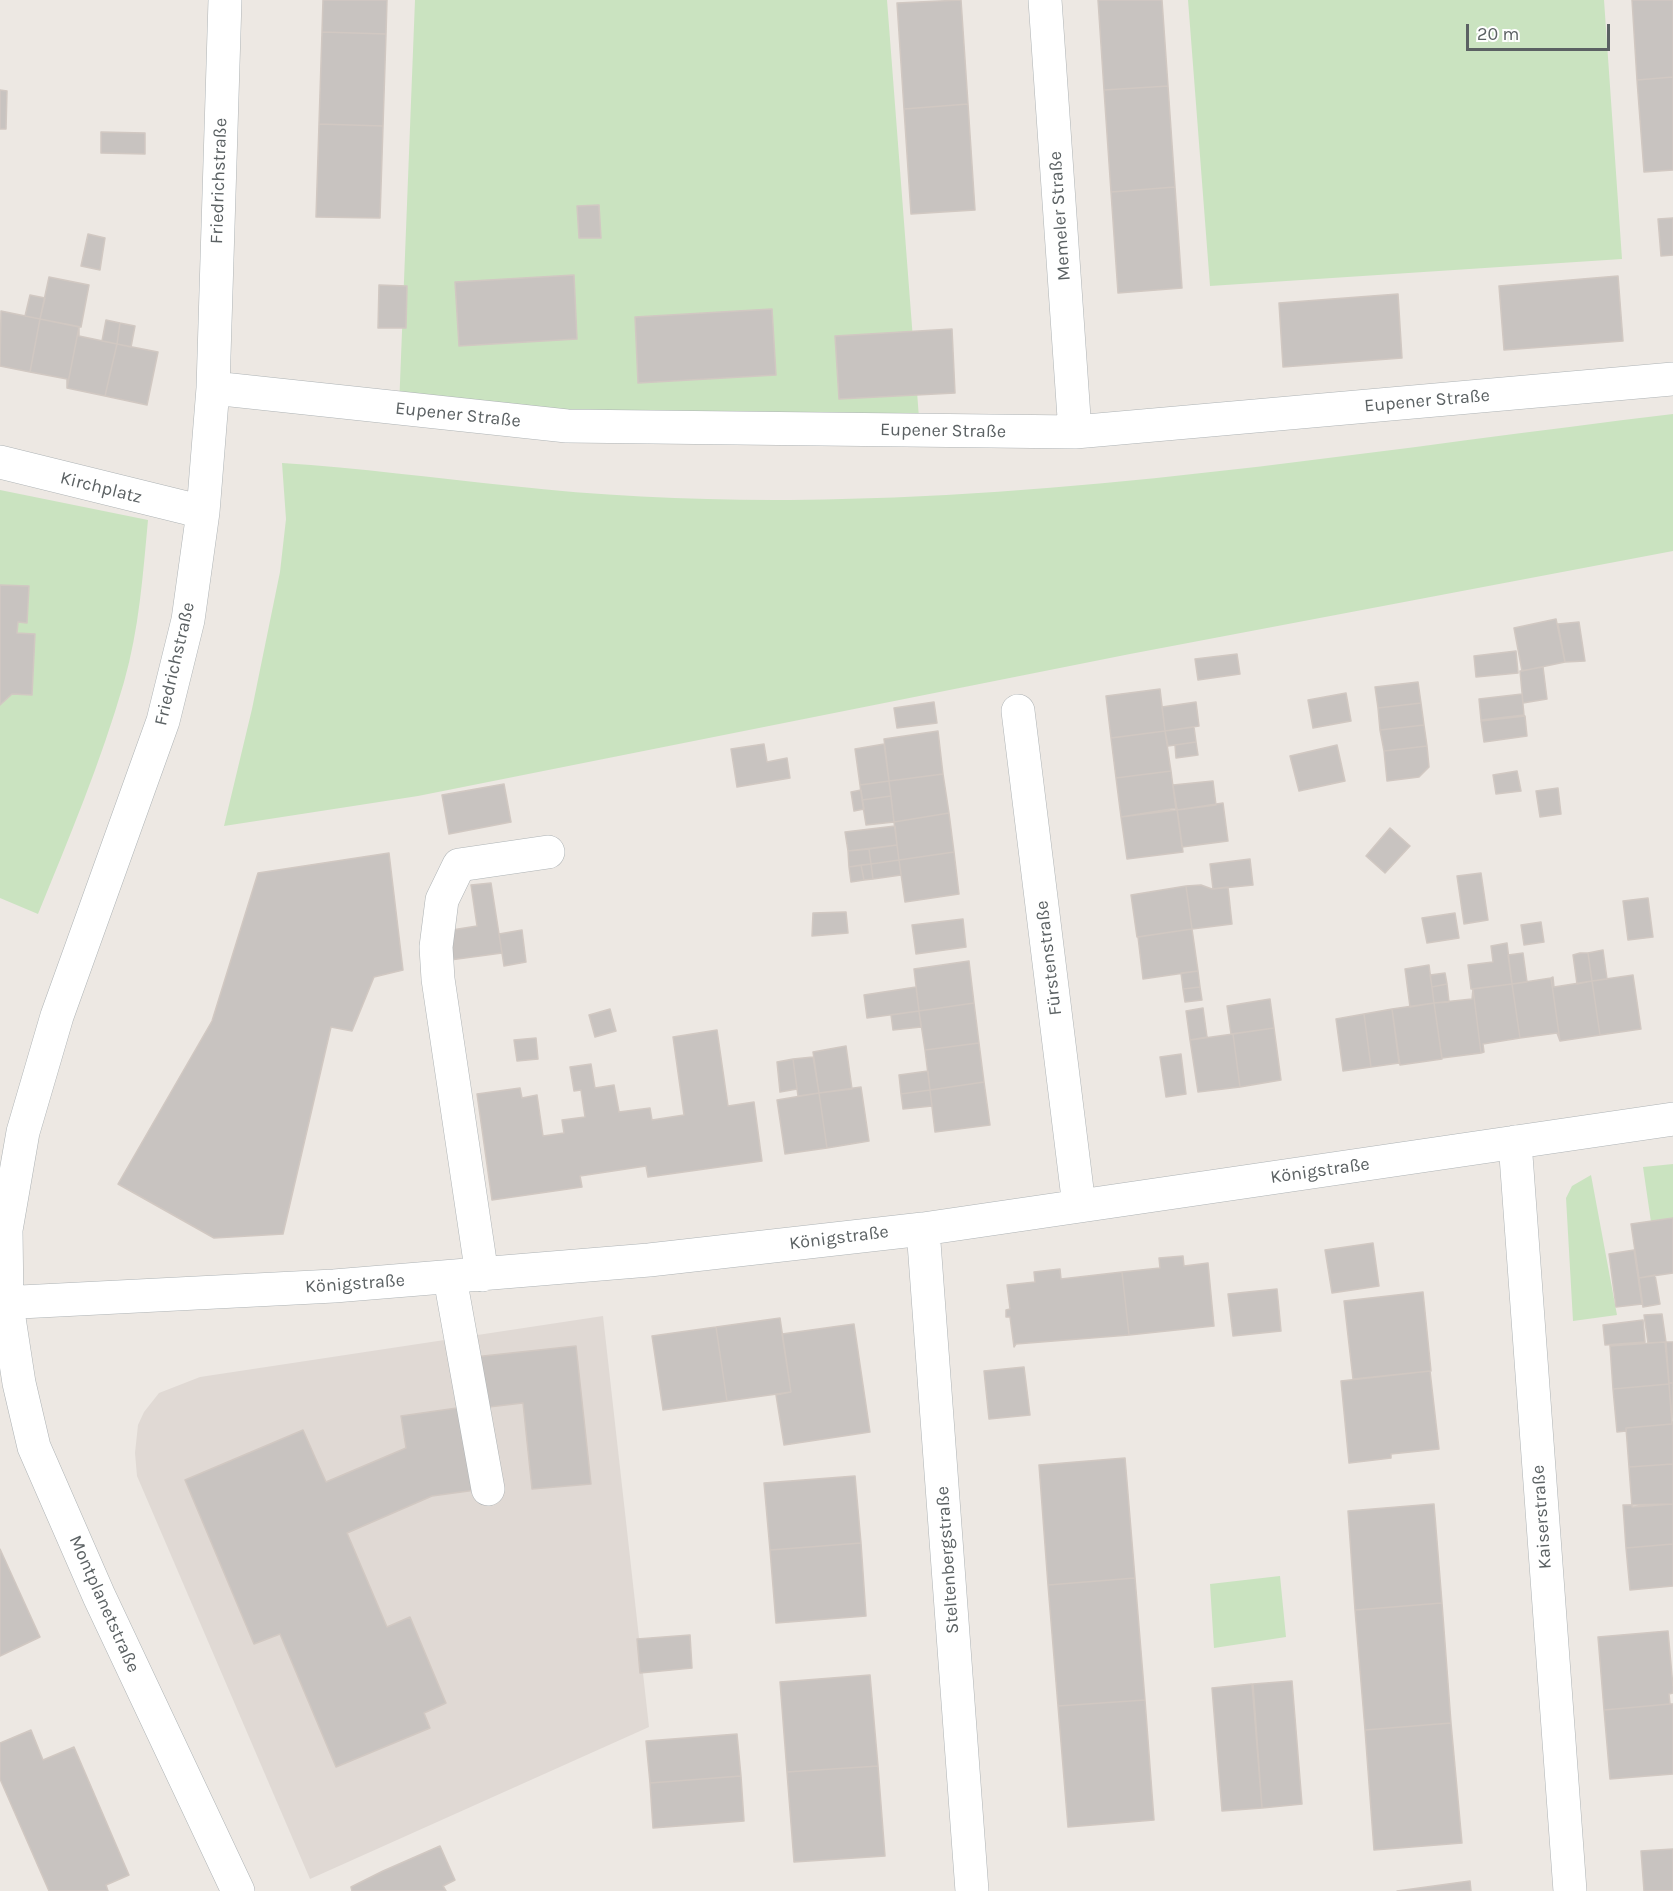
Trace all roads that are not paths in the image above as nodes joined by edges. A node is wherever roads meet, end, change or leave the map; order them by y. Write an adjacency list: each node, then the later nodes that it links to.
1 (225, 0): 4 (street, Friedrichstraße)
2 (1045, 0): 5 (street, Memeler Straße)
3 (1673, 379): 5 (street, Eupener Straße)
4 (213, 388): 5 (street, Eupener Straße); 7 (street, Friedrichstraße)
5 (1075, 432)
6 (0, 462): 7 (street, Kirchplatz)
7 (203, 512): 16 (street, Friedrichstraße)
8 (1018, 711): 12 (street, Fürstenstraße)
9 (548, 852): 14 (street)
10 (1673, 1119): 11 (street, Königstraße)
11 (1515, 1142): 12 (street, Königstraße); 20 (street, Kaiserstraße)
12 (1079, 1206): 13 (street, Königstraße)
13 (923, 1229): 14 (street, Königstraße); 19 (street, Steltenbergstraße)
14 (482, 1275): 15 (street, Königstraße)
15 (450, 1278): 16 (street, Königstraße); 17 (street)
16 (4, 1304): 18 (street, Montplanetstraße)
17 (488, 1490)
18 (238, 1891)
19 (972, 1891)
20 (1570, 1891)

